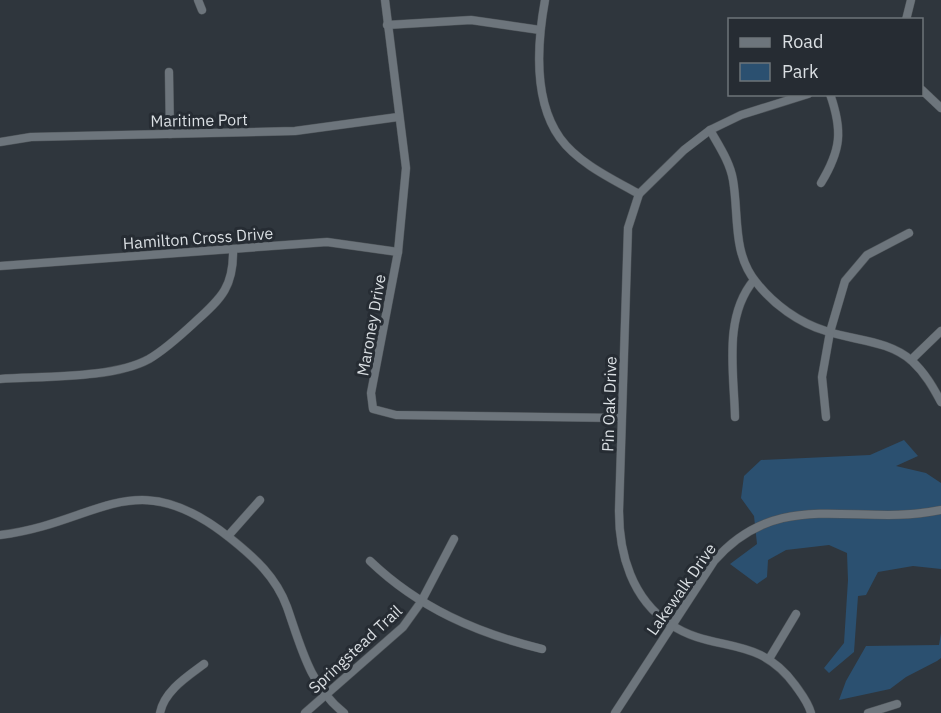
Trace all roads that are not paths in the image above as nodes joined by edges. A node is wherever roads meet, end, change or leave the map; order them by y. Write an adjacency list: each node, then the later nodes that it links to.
1 (198, 0): 5 (street)
2 (385, 0): 7 (street, Maroney Drive)
3 (545, 0): 8 (street)
4 (910, 0): 6 (street)
5 (202, 10)
6 (906, 18)
7 (387, 25): 8 (street); 14 (street, Maroney Drive)
8 (540, 30): 19 (street)
9 (169, 72): 16 (street)
10 (923, 92): 13 (street)
11 (802, 96): 15 (street, Pin Oak Drive)
12 (831, 96): 18 (street)
13 (941, 108)
14 (398, 117): 16 (street, Maritime Port); 22 (street, Maroney Drive)
15 (710, 130): 19 (street, Pin Oak Drive); 24 (street)
16 (170, 134): 17 (street, Maritime Port)
17 (0, 142)
18 (821, 183)
19 (639, 194): 32 (street, Pin Oak Drive)
20 (909, 233): 26 (street)
21 (233, 249): 22 (street, Hamilton Cross Drive); 23 (street, Hamilton Cross Drive); 28 (street)
22 (398, 252): 32 (street, Maroney Drive)
23 (0, 266)
24 (754, 280): 26 (street); 30 (street)
25 (941, 331): 27 (street)
26 (830, 332): 27 (street); 31 (street)
27 (911, 360): 29 (street)
28 (0, 379)
29 (941, 402)
30 (735, 417)
31 (826, 417)
32 (620, 418): 41 (street, Pin Oak Drive)
33 (260, 500): 36 (street)
34 (941, 510): 41 (street, Lakewalk Drive)
35 (0, 535): 36 (street)
36 (228, 536): 45 (street)
37 (454, 539): 39 (street, Springstead Trail)
38 (370, 561): 39 (street)
39 (421, 602): 42 (street); 45 (street, Springstead Trail)
40 (796, 614): 43 (street)
41 (671, 625): 43 (street, Pin Oak Drive); 50 (street, Lakewalk Drive)
42 (542, 649)
43 (769, 659): 51 (street, Pin Oak Drive)
44 (204, 663): 47 (street)
45 (325, 697): 48 (street, Springstead Trail); 49 (street)
46 (897, 704): 52 (street)
47 (160, 713)
48 (305, 713)
49 (344, 713)
50 (615, 713)
51 (811, 713)
52 (867, 713)

